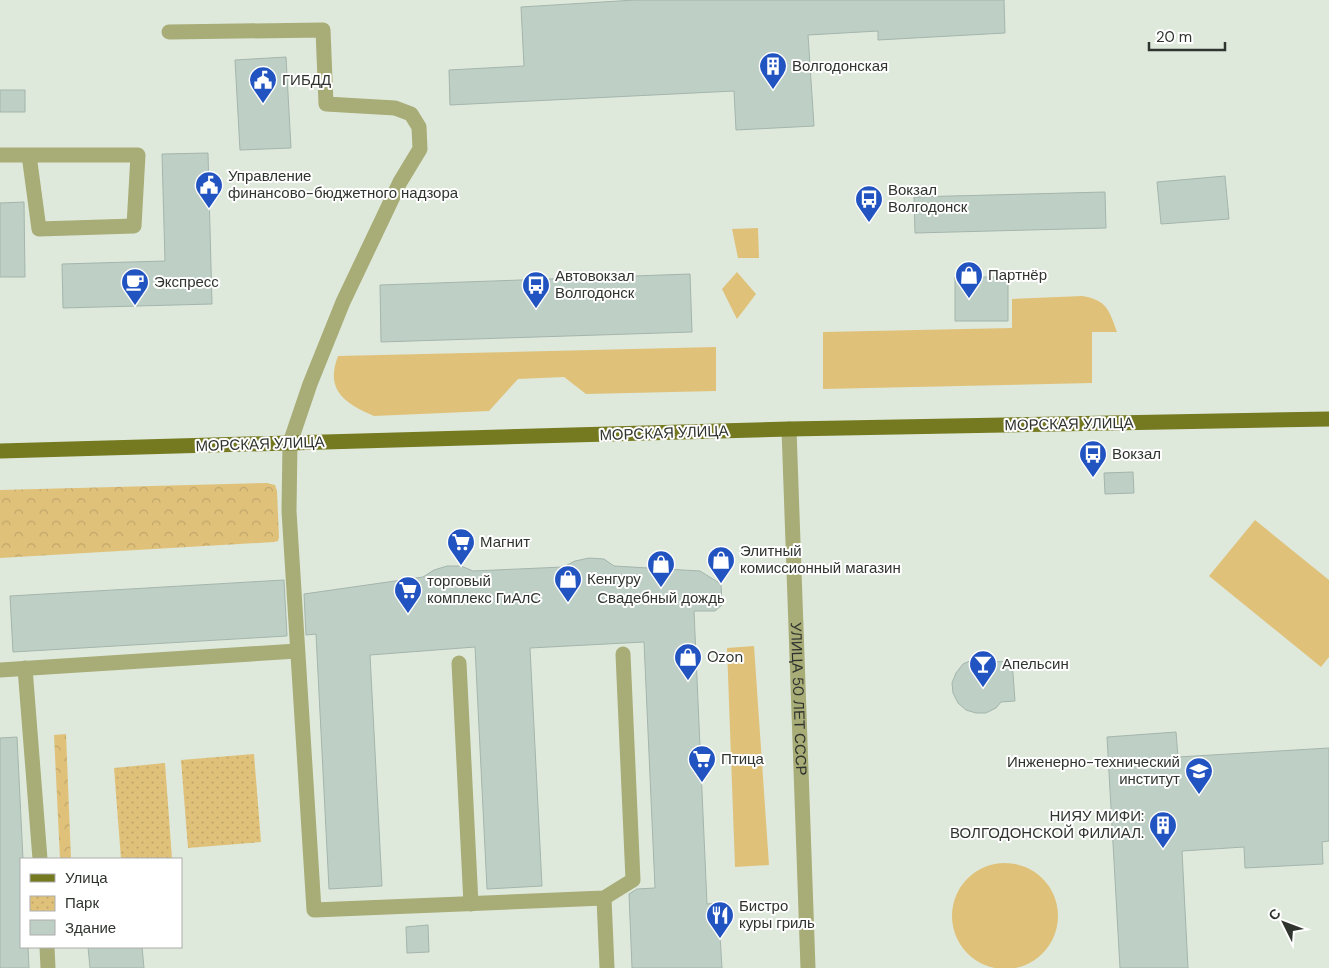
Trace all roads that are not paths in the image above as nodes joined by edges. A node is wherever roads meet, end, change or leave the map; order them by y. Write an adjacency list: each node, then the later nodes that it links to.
1 (169, 32): 6 (street)
2 (0, 155): 3 (street)
3 (29, 155): 3 (street)
4 (1329, 419): 5 (main road, МОРСКАЯ УЛИЦА)
5 (789, 429): 6 (main road, МОРСКАЯ УЛИЦА); 19 (street, УЛИЦА 50 ЛЕТ СССР)
6 (290, 443): 7 (main road, МОРСКАЯ УЛИЦА); 8 (street)
7 (0, 451)
8 (297, 651): 11 (street); 15 (street)
9 (623, 654): 14 (street)
10 (459, 663): 15 (street)
11 (25, 668): 12 (street); 13 (street)
12 (0, 670)
13 (40, 858)
14 (604, 898): 15 (street); 18 (street)
15 (471, 904)
16 (46, 948): 17 (street)
17 (48, 968)
18 (608, 968)
19 (808, 968)

